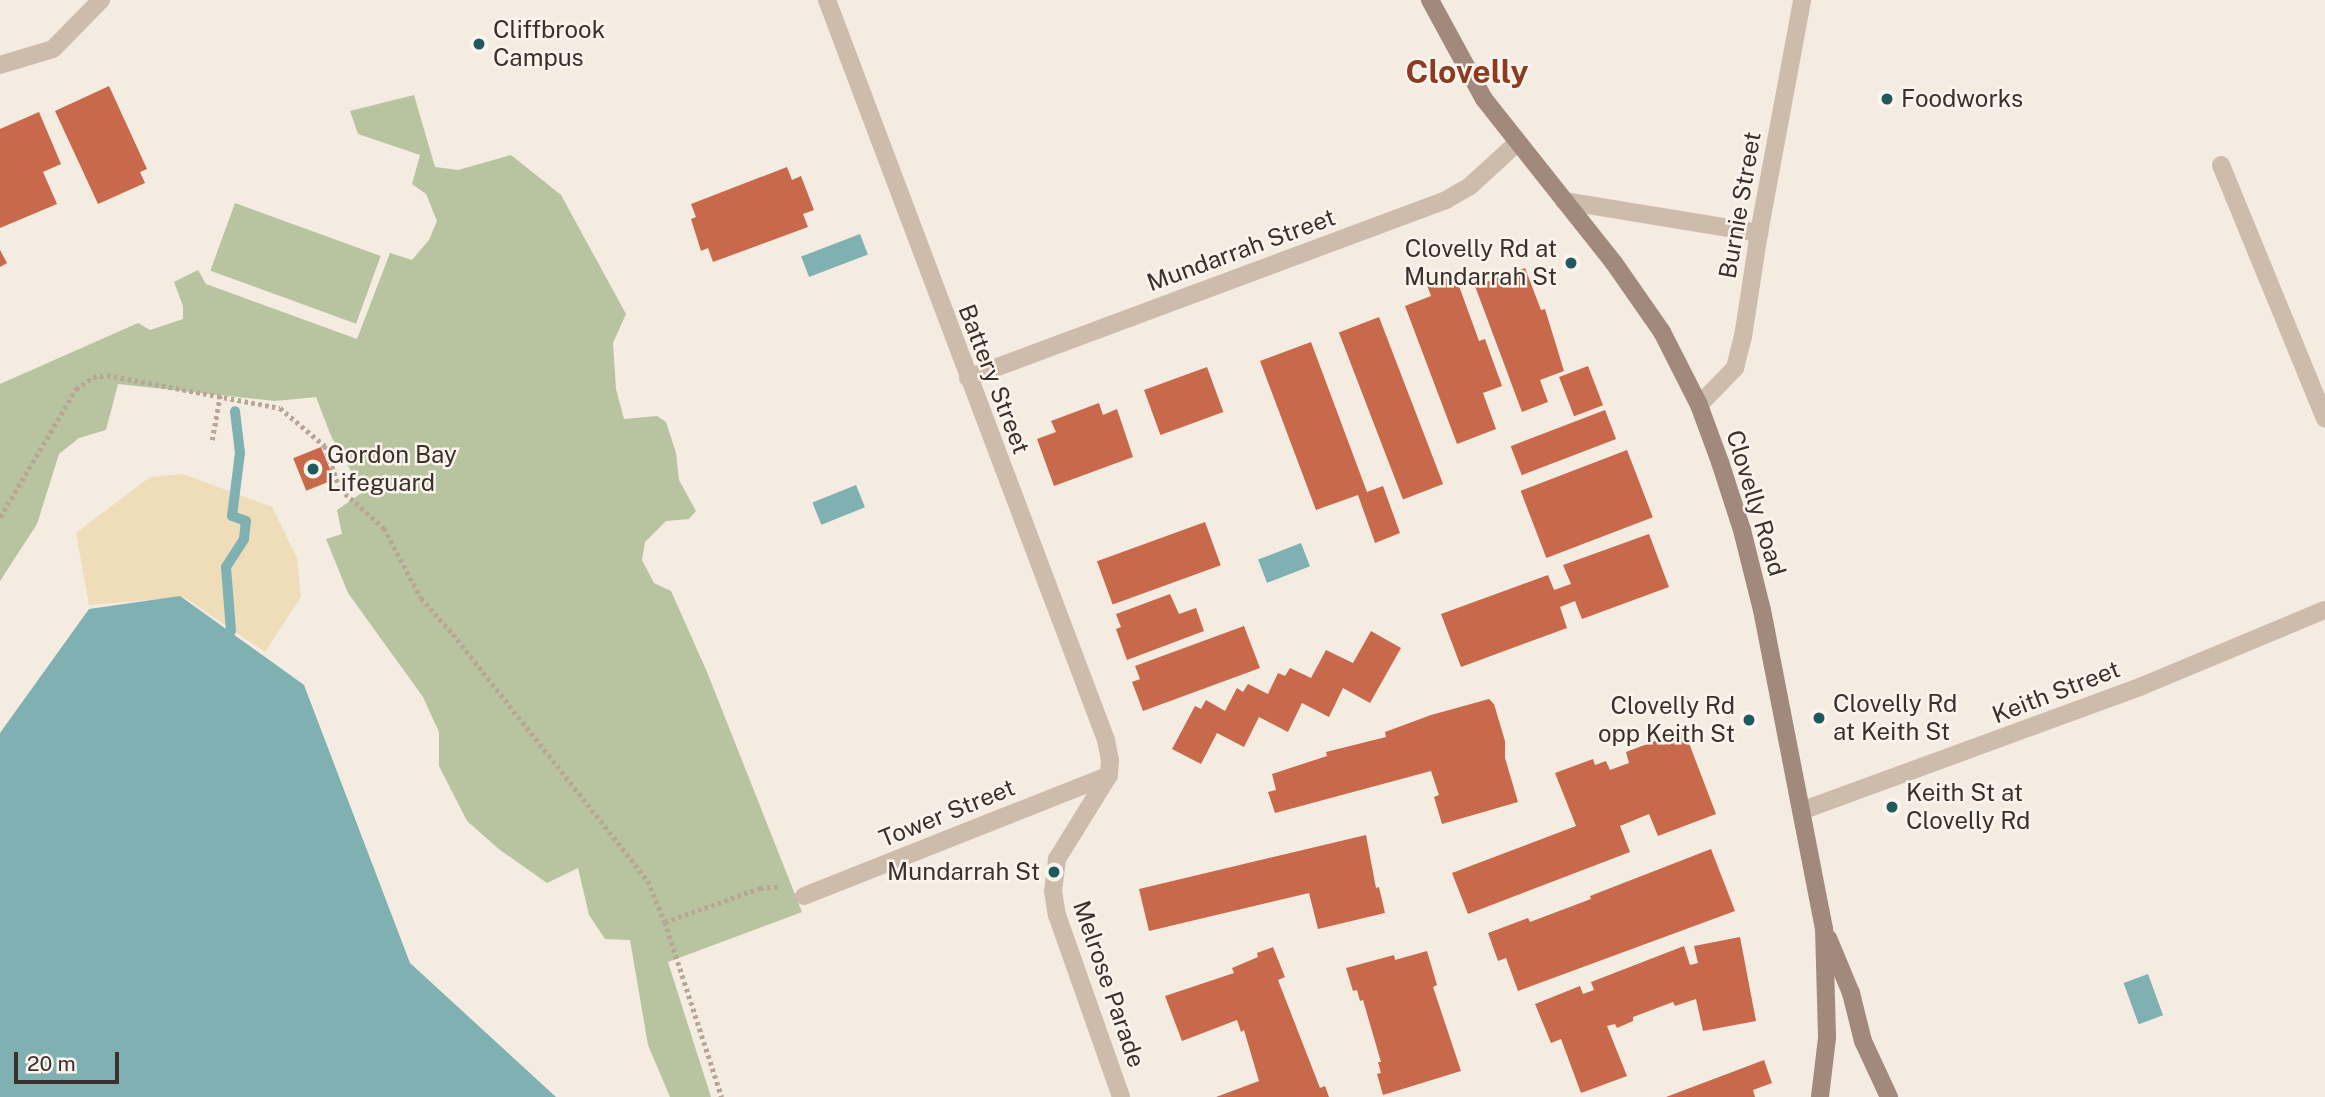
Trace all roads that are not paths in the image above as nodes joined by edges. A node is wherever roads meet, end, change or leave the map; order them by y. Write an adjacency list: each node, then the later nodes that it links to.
1 (101, 0): 5 (street)
2 (827, 0): 10 (street, Battery Street)
3 (1430, 0): 6 (street, Clovelly Road)
4 (1802, 0): 9 (street, Burnie Street)
5 (0, 65)
6 (1517, 143): 8 (street, Clovelly Road); 10 (street, Mundarrah Street)
7 (2221, 164): 12 (street)
8 (1564, 201): 9 (street); 11 (street, Clovelly Road)
9 (1759, 233): 11 (street, Burnie Street)
10 (968, 378): 14 (street, Battery Street)
11 (1699, 405): 15 (street, Clovelly Road)
12 (2325, 418)
13 (2325, 610): 15 (street, Keith Street)
14 (1108, 775): 16 (street, Tower Street); 18 (street, Melrose Parade)
15 (1801, 811): 17 (street, Clovelly Road)
16 (804, 896)
17 (1824, 928): 19 (street, Clovelly Road); 20 (street)
18 (1121, 1097)
19 (1820, 1097)
20 (1889, 1097)

